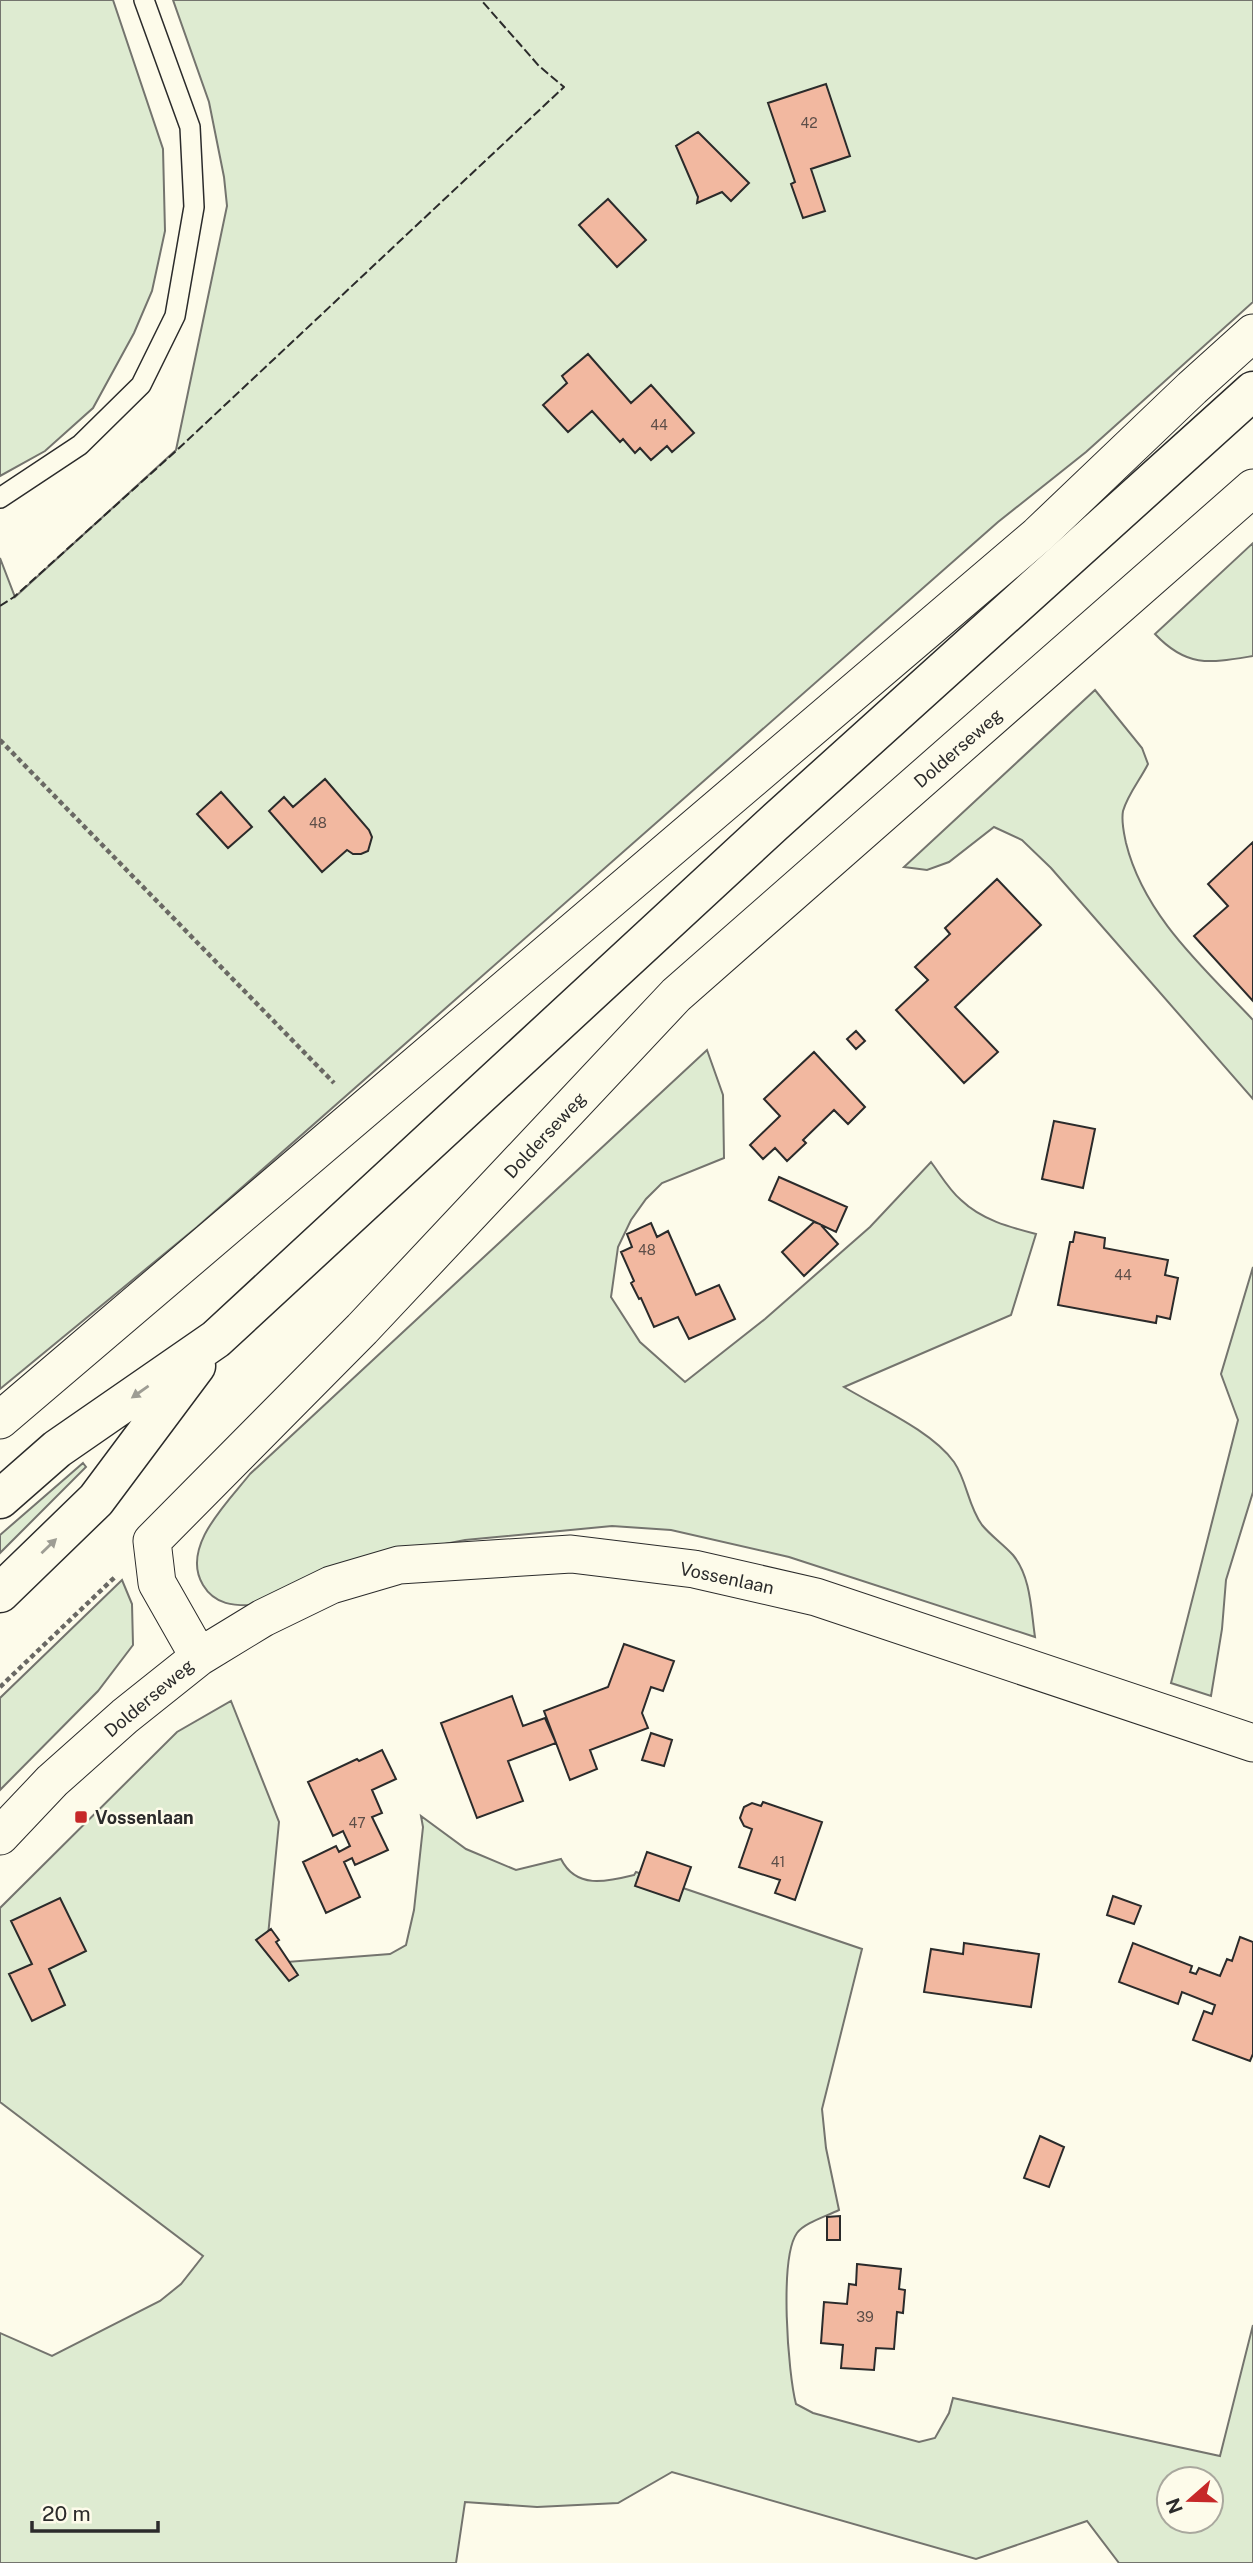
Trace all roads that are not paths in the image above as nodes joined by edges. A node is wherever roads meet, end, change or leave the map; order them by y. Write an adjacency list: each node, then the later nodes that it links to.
1 (144, 0): 5 (lane)
2 (1253, 333): 7 (street)
3 (1253, 391): 6 (main road)
4 (1253, 488): 10 (street, Dolderseweg)
5 (0, 498)
6 (216, 1339): 8 (main road, one-way to 8); 9 (main road, one-way to 6)
7 (0, 1420)
8 (0, 1499)
9 (0, 1593)
10 (198, 1657): 11 (street, Vossenlaan); 12 (street, Dolderseweg)
11 (1253, 1743)
12 (0, 1836)

